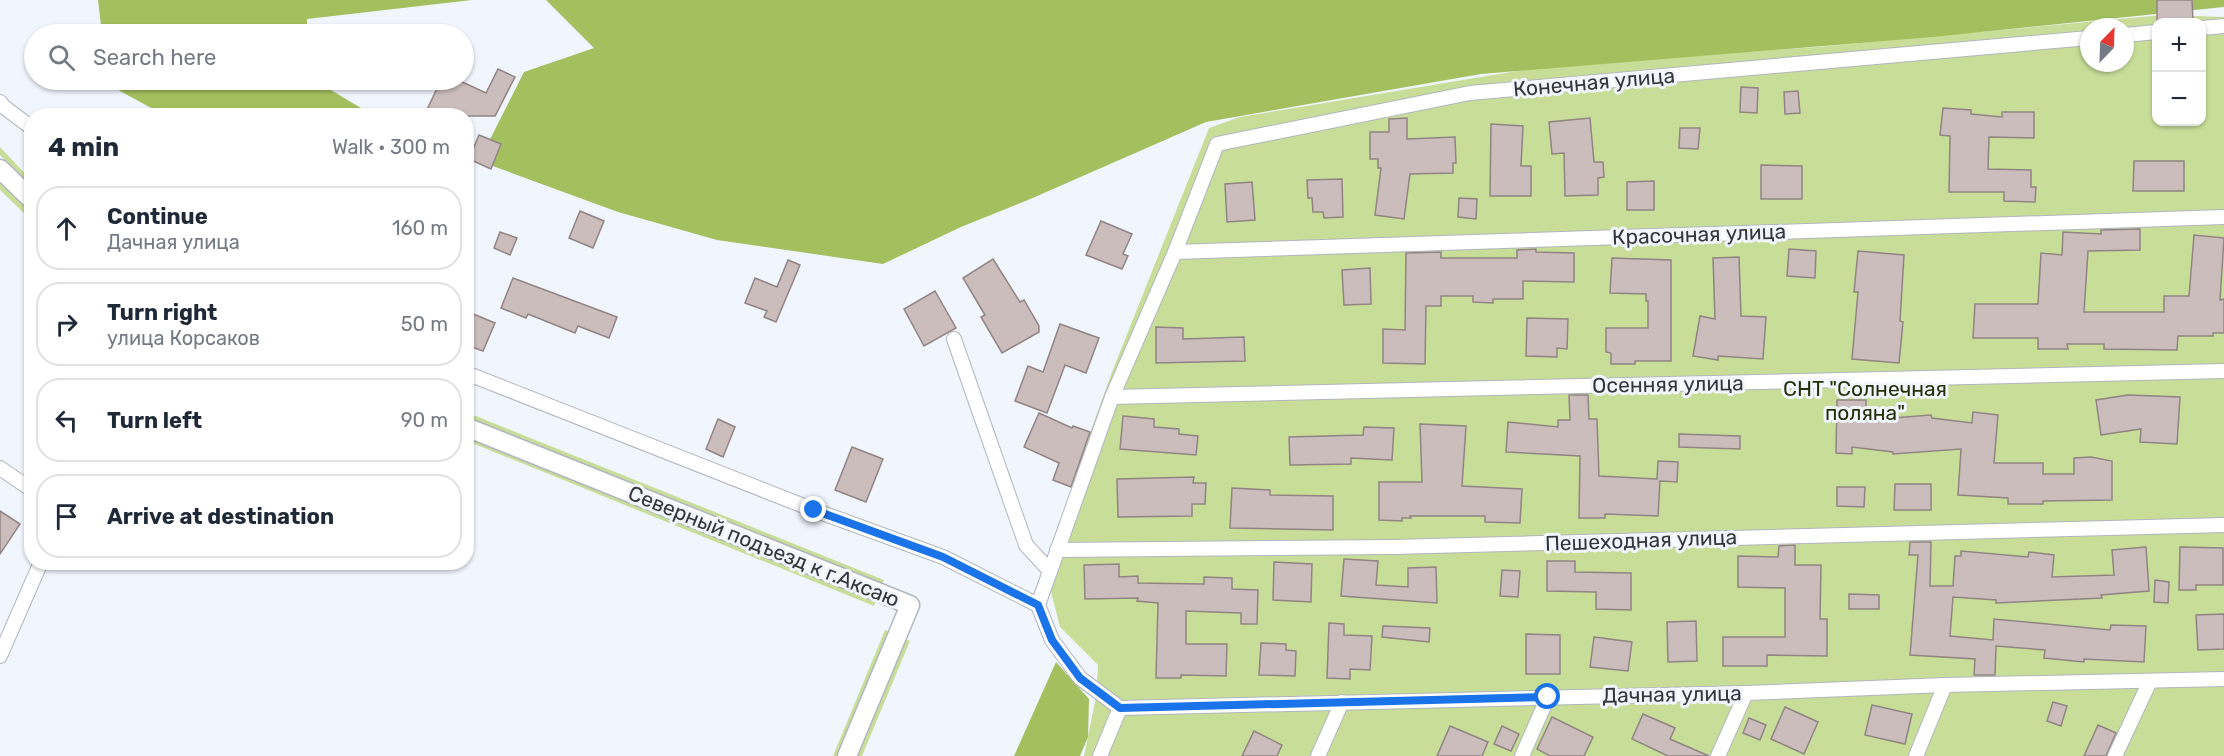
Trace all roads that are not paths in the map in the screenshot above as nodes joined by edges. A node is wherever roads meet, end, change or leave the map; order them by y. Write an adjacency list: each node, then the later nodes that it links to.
1 (2224, 26): 2 (street)
2 (2206, 28)
3 (2152, 32): 4 (street)
4 (2134, 34)
5 (2080, 39): 11 (street, Конечная улица)
6 (0, 102): 7 (street)
7 (24, 122)
8 (0, 169): 9 (street)
9 (24, 192)
10 (2224, 217): 11 (street, Красочная улица)
11 (1175, 252): 15 (street)
12 (954, 339): 22 (street)
13 (2224, 371): 15 (street, Осенняя улица)
14 (474, 376): 23 (street)
15 (1112, 397): 20 (street)
16 (474, 430): 32 (street, Северный подъезд к г.Аксаю)
17 (0, 468): 18 (street)
18 (24, 484)
19 (2224, 525): 20 (street, Пешеходная улица)
20 (1057, 550): 22 (street)
21 (38, 570): 24 (street)
22 (1050, 571): 23 (street)
23 (1038, 605): 31 (street)
24 (0, 656)
25 (2224, 680): 26 (street, Дачная улица)
26 (2150, 681): 27 (street, Дачная улица); 38 (street)
27 (1946, 685): 28 (street, Дачная улица); 37 (street)
28 (1746, 693): 29 (street, Дачная улица); 36 (street)
29 (1548, 697): 30 (street, Дачная улица); 35 (street)
30 (1342, 702): 31 (street, Дачная улица); 34 (street)
31 (1120, 708): 33 (street)
32 (848, 756)
33 (1100, 756)
34 (1318, 756)
35 (1522, 756)
36 (1718, 756)
37 (1916, 756)
38 (2115, 756)

